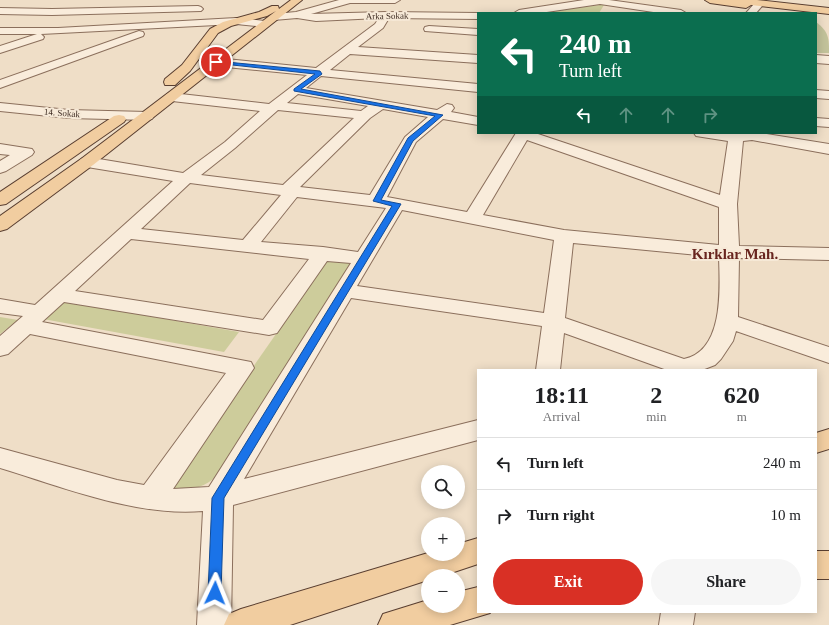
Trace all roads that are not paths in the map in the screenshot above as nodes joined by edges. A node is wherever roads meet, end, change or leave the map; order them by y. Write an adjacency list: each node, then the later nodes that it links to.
1 (81, 0): 20 (street)
2 (151, 0): 17 (street)
3 (287, 0): 29 (main road)
4 (297, 0): 30 (main road)
5 (351, 0): 6 (street); 25 (street)
6 (395, 0)
7 (399, 0): 27 (street)
8 (710, 0): 18 (main road)
9 (732, 0): 14 (main road)
10 (593, 1): 22 (street); 23 (street)
11 (829, 1): 14 (main road)
12 (19, 2): 16 (street)
13 (208, 3): 15 (street)
14 (772, 5): 19 (main road)
15 (198, 9): 17 (street); 32 (street)
16 (0, 10): 20 (street)
17 (132, 10): 20 (street)
18 (754, 10): 24 (main road)
19 (829, 11)
20 (52, 12): 37 (street)
21 (477, 12): 27 (street, Arka Sokak)
22 (525, 12)
23 (674, 12)
24 (783, 12)
25 (297, 15): 26 (street, Arka Sokak); 30 (street)
26 (386, 15): 27 (street, Arka Sokak); 33 (street)
27 (403, 15)
28 (817, 19): 31 (main road)
29 (236, 21): 30 (street); 32 (street); 41 (main road)
30 (270, 21): 42 (main road)
31 (829, 21)
32 (191, 24): 37 (street)
33 (380, 26): 34 (street); 44 (street)
34 (395, 27)
35 (417, 28): 39 (street)
36 (148, 30): 40 (street); 41 (street); 51 (street)
37 (25, 31): 38 (street)
38 (0, 32): 40 (street)
39 (477, 32)
40 (51, 34): 43 (street)
41 (211, 34): 42 (street); 62 (main road)
42 (251, 35): 48 (main road)
43 (0, 50)
44 (347, 50): 45 (street); 49 (street)
45 (477, 58)
46 (817, 59): 47 (street)
47 (829, 60)
48 (216, 62): 49 (street); 57 (main road)
49 (320, 73): 50 (street); 54 (street)
50 (415, 82): 52 (street); 58 (street)
51 (0, 84)
52 (463, 86): 53 (street); 64 (street)
53 (477, 88)
54 (296, 90): 58 (street); 60 (street)
55 (817, 94): 56 (street)
56 (829, 95)
57 (172, 97): 60 (street); 65 (main road)
58 (383, 105): 63 (street); 64 (street)
59 (0, 107): 62 (street, 14. Sokak)
60 (274, 107): 63 (street); 77 (street)
61 (0, 114): 67 (street, 14. Sokak)
62 (125, 115): 65 (street, 14. Sokak); 67 (main road)
63 (365, 115): 78 (street)
64 (440, 115): 66 (street); 80 (street)
65 (147, 116): 68 (main road)
66 (477, 121)
67 (105, 129): 68 (street, 14. Sokak); 79 (main road)
68 (126, 131): 75 (main road)
69 (522, 134): 82 (street)
70 (526, 134): 81 (street)
71 (724, 134): 72 (street)
72 (748, 135): 73 (street); 81 (street)
73 (829, 148)
74 (0, 149): 76 (street)
75 (87, 162): 77 (street); 83 (main road)
76 (0, 168)
77 (186, 178): 78 (street); 84 (street)
78 (290, 190): 80 (street); 86 (street)
79 (0, 200)
80 (387, 203): 82 (street); 90 (street)
81 (728, 204): 87 (street)
82 (472, 219): 85 (street)
83 (0, 225)
84 (127, 233): 86 (street); 92 (street)
85 (564, 236): 87 (street); 95 (street)
86 (248, 246): 88 (street)
87 (729, 252): 89 (street); 96 (street)
88 (323, 253): 90 (street); 92 (street)
89 (829, 254)
90 (364, 259): 91 (street)
91 (344, 291): 95 (street); 105 (street)
92 (59, 295): 94 (street)
93 (0, 306): 94 (street)
94 (33, 319): 97 (street); 104 (street)
95 (553, 321): 96 (street); 99 (street)
96 (727, 322): 98 (street)
97 (0, 350)
98 (829, 355)
99 (548, 369)
100 (477, 430): 105 (street)
101 (829, 439): 102 (main road)
102 (817, 443)
103 (0, 458): 104 (street)
104 (151, 498): 105 (street)
105 (218, 498): 112 (street)
106 (477, 551): 113 (main road)
107 (817, 565): 108 (main road)
108 (829, 565)
109 (477, 602): 111 (main road)
110 (678, 613): 115 (street)
111 (430, 620): 114 (main road)
112 (214, 625)
113 (241, 625)
114 (395, 625)
115 (676, 625)

